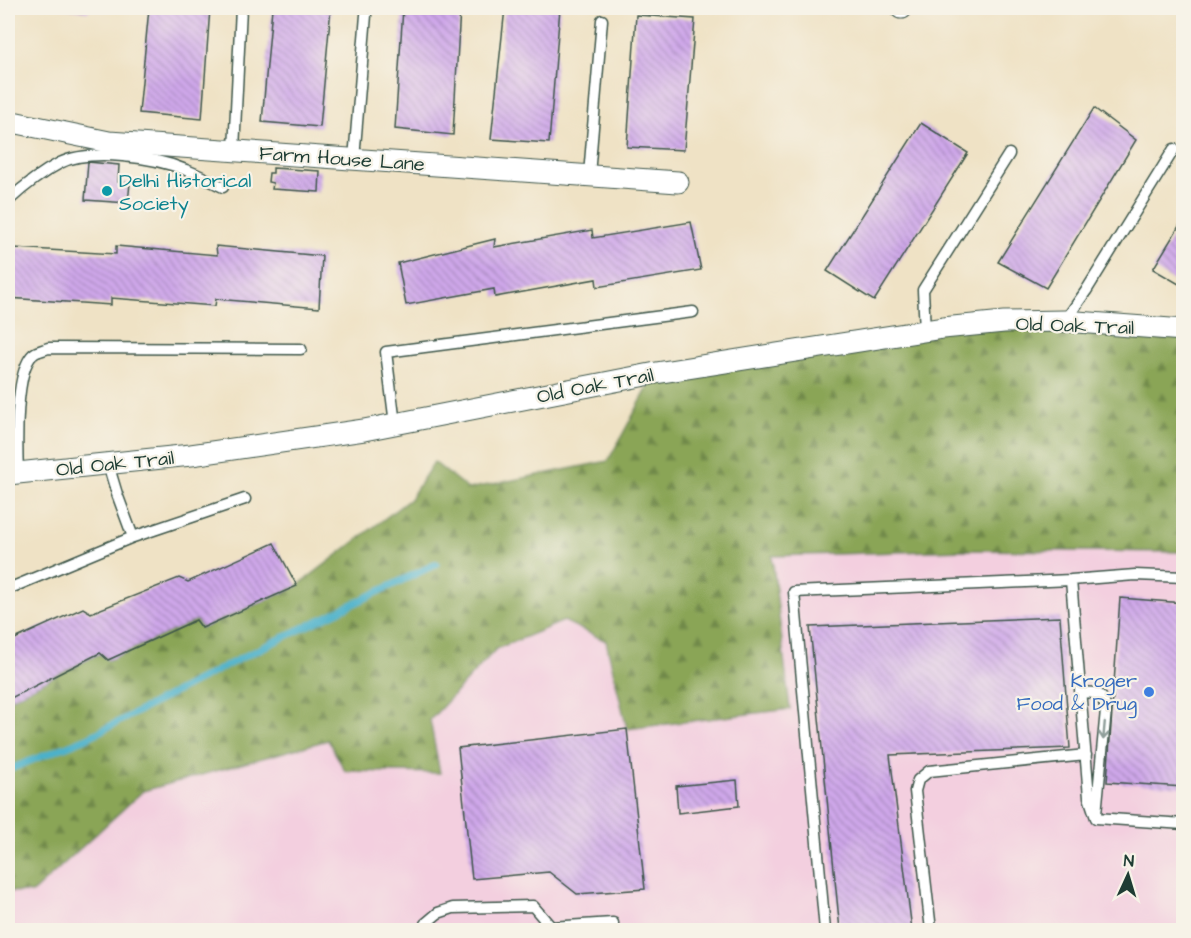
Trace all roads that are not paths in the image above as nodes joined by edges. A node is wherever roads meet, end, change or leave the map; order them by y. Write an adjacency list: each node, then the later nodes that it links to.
1 (241, 8): 6 (lane)
2 (366, 15): 8 (lane)
3 (602, 20): 9 (lane)
4 (8, 121): 6 (street, Farm House Lane)
5 (1174, 149): 14 (lane)
6 (234, 150): 8 (street, Farm House Lane)
7 (1009, 154): 16 (lane)
8 (354, 159): 9 (street, Farm House Lane)
9 (589, 175): 10 (street, Farm House Lane)
10 (678, 182)
11 (223, 187): 12 (lane)
12 (8, 201)
13 (693, 312): 18 (lane)
14 (1064, 321): 15 (street, Old Oak Trail); 16 (street, Old Oak Trail)
15 (1184, 330)
16 (925, 331): 18 (street, Old Oak Trail)
17 (301, 349): 20 (lane)
18 (395, 424): 19 (street, Old Oak Trail)
19 (108, 464): 20 (street, Old Oak Trail); 22 (lane)
20 (13, 474)
21 (245, 499): 22 (lane)
22 (133, 537): 25 (lane)
23 (1184, 577): 24 (lane)
24 (1071, 580): 26 (lane); 32 (lane)
25 (8, 589)
26 (1080, 692): 27 (lane); 28 (lane, one-way to 28)
27 (1086, 755): 28 (lane); 33 (lane)
28 (1096, 818): 29 (lane)
29 (1184, 824)
30 (424, 930): 31 (lane)
31 (613, 930)
32 (825, 930)
33 (931, 930)

